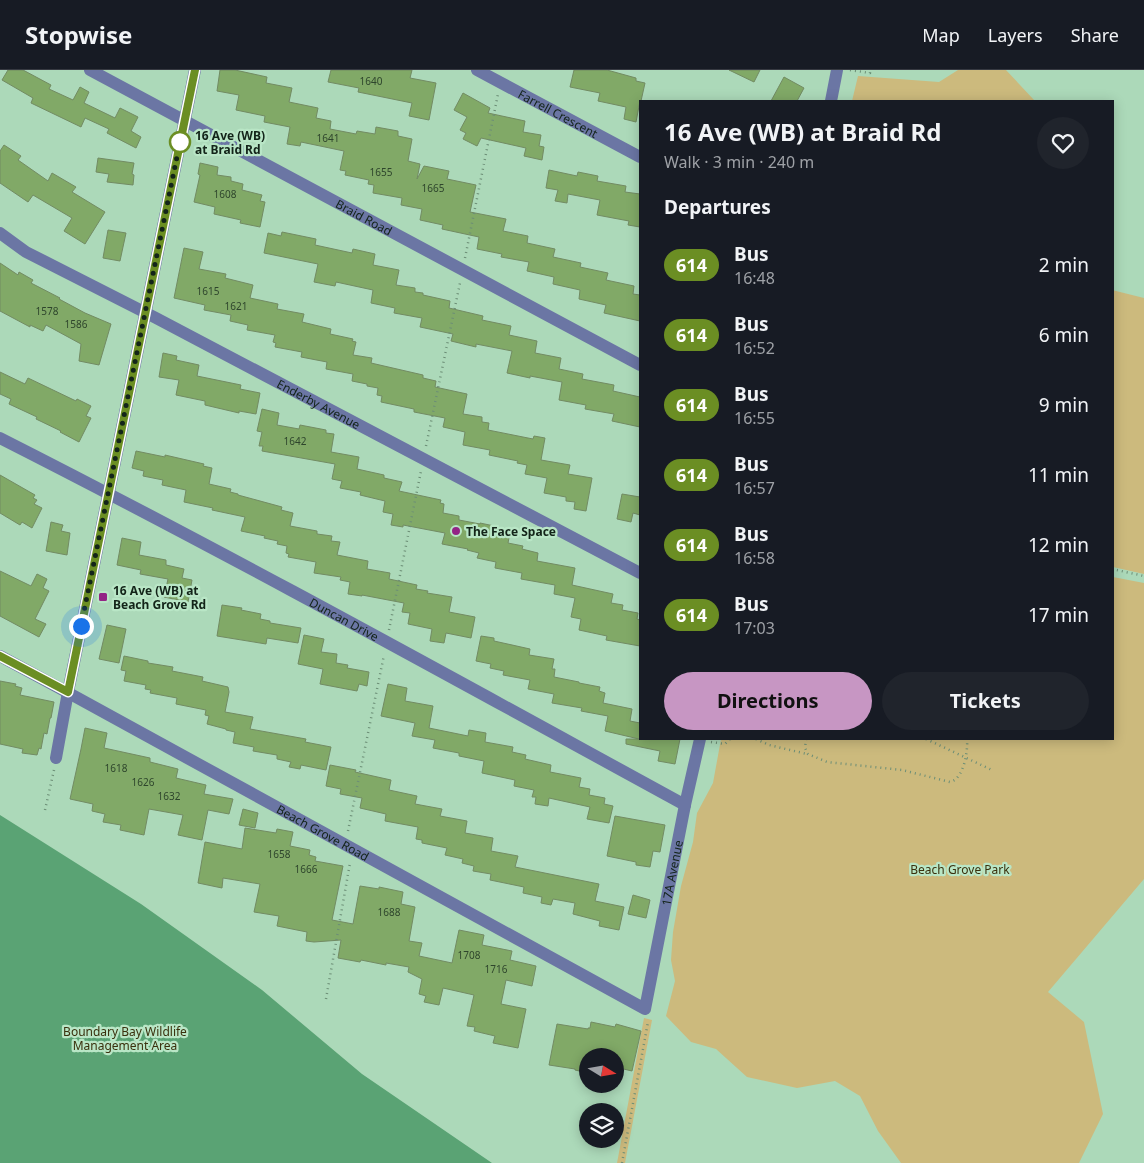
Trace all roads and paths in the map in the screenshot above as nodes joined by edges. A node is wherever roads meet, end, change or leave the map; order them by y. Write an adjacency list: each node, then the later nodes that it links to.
1 (90, 70): 9 (street, Braid Road)
2 (195, 70): 9 (street)
3 (477, 70): 7 (street, Farrell Crescent)
4 (837, 70): 8 (street)
5 (850, 70): 6 (path)
6 (870, 70)
7 (500, 82): 10 (street, Farrell Crescent); 12 (path)
8 (831, 100)
9 (185, 120): 12 (street, Braid Road); 13 (street)
10 (639, 156)
11 (0, 233): 13 (street, Enderby Avenue)
12 (462, 269): 14 (street, Braid Road); 16 (path)
13 (145, 312): 16 (street, Enderby Avenue); 17 (street)
14 (639, 363)
15 (0, 438): 17 (street, Duncan Drive)
16 (424, 458): 19 (street, Enderby Avenue); 21 (path)
17 (108, 493): 21 (street, Duncan Drive); 23 (street)
18 (1114, 570): 20 (path)
19 (639, 572)
20 (1144, 576)
21 (387, 642): 34 (street, Duncan Drive); 36 (path)
22 (0, 656): 23 (street, Beach Grove Road)
23 (68, 692): 32 (street); 36 (street, Beach Grove Road)
24 (699, 740): 25 (path); 34 (street, 17A Avenue)
25 (729, 740)
26 (758, 740): 30 (path)
27 (806, 740): 30 (path)
28 (928, 740): 31 (path)
29 (967, 740): 31 (path)
30 (808, 754): 31 (path)
31 (965, 757): 33 (path)
32 (56, 758): 35 (path)
33 (992, 770)
34 (686, 805): 38 (street, 17A Avenue)
35 (45, 810)
36 (345, 845): 37 (path); 38 (street, Beach Grove Road)
37 (326, 999)
38 (645, 1009): 39 (path)
39 (622, 1163)

